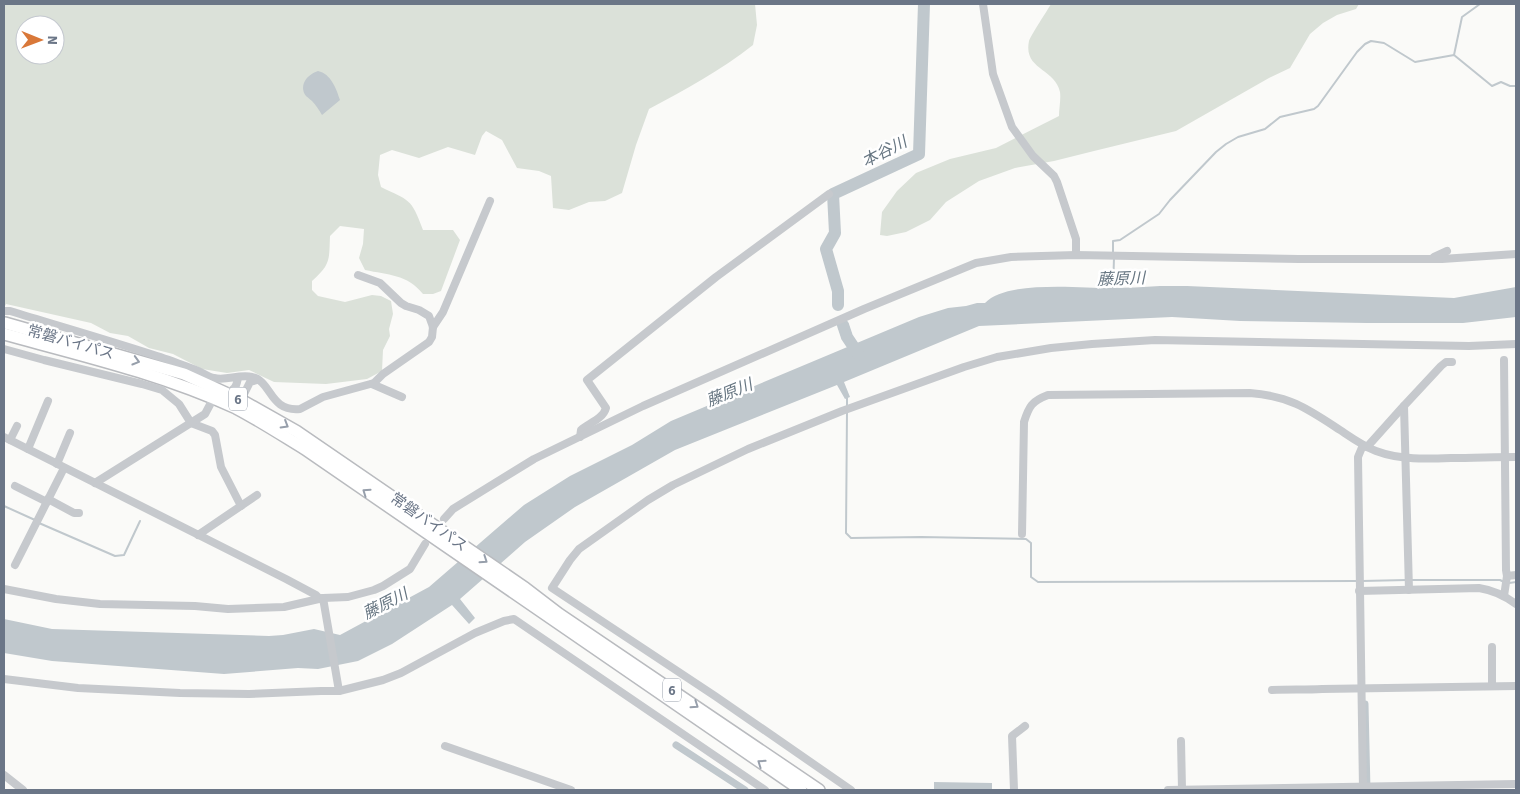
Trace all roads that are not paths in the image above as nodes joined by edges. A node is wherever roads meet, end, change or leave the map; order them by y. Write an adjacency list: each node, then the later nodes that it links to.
1 (984, 4): 6 (street)
2 (829, 194): 28 (street)
3 (490, 202): 10 (street)
4 (1447, 251): 7 (street)
5 (1516, 254): 6 (street)
6 (1076, 255): 28 (street)
7 (1434, 257)
8 (358, 275): 10 (street)
9 (4, 311): 16 (street)
10 (433, 327): 18 (street)
11 (4, 328): 19 (highway, 常磐バイパス / 6, one-way to 19); 21 (highway, 常磐バイパス / 6)
12 (1516, 344): 74 (street)
13 (4, 349): 25 (street)
14 (1504, 360): 32 (street)
15 (1452, 362): 24 (street)
16 (238, 377): 17 (street); 19 (street)
17 (259, 380): 18 (street); 22 (street)
18 (372, 384): 20 (street)
19 (226, 393): 22 (highway, 常磐バイパス / 6)
20 (402, 397)
21 (213, 399): 25 (street); 45 (highway, 常磐バイパス / 6, one-way to 21)
22 (241, 400): 45 (highway, 常磐バイパス / 6, one-way to 45)
23 (48, 401): 31 (street)
24 (1404, 406): 30 (street); 34 (street)
25 (191, 423): 36 (street); 40 (street)
26 (18, 426): 29 (street)
27 (70, 433): 35 (street)
28 (580, 437): 42 (street)
29 (6, 440): 31 (street)
30 (1365, 446): 34 (street); 43 (street); 50 (street)
31 (28, 449): 35 (street)
32 (1505, 457): 33 (street); 34 (street); 48 (street)
33 (1516, 457)
34 (1406, 458): 51 (street)
35 (61, 466): 36 (street); 39 (street)
36 (95, 483): 44 (street)
37 (15, 486): 39 (street)
38 (257, 495): 40 (street)
39 (47, 501): 41 (street); 46 (street)
40 (241, 506): 44 (street)
41 (79, 513)
42 (444, 519)
43 (1022, 534)
44 (198, 535): 54 (street)
45 (434, 539): 52 (highway, 常磐バイパス / 6); 54 (street)
46 (15, 565)
47 (1516, 575): 48 (street)
48 (1507, 576): 53 (street)
49 (4, 589): 54 (street)
50 (1359, 590): 51 (street); 60 (street)
51 (1408, 590): 53 (street)
52 (521, 591): 72 (highway, 常磐バイパス / 6, one-way to 52); 73 (highway, 常磐バイパス / 6, one-way to 73)
53 (1504, 596): 55 (street)
54 (322, 598): 62 (street)
55 (1516, 604)
56 (1492, 647): 58 (street)
57 (4, 679): 62 (street)
58 (1492, 686): 59 (street); 60 (street)
59 (1516, 686)
60 (1361, 688): 61 (street); 68 (street)
61 (1272, 690)
62 (339, 691): 71 (street)
63 (1025, 726): 75 (street)
64 (1182, 741): 77 (street)
65 (445, 746): 70 (street)
66 (4, 774): 69 (street)
67 (1516, 784): 68 (street)
68 (1363, 788): 77 (street)
69 (23, 790)
70 (571, 790)
71 (765, 790)
72 (801, 790)
73 (819, 790)
74 (851, 790)
75 (1014, 790)
76 (1168, 790): 77 (street)
77 (1182, 790)

